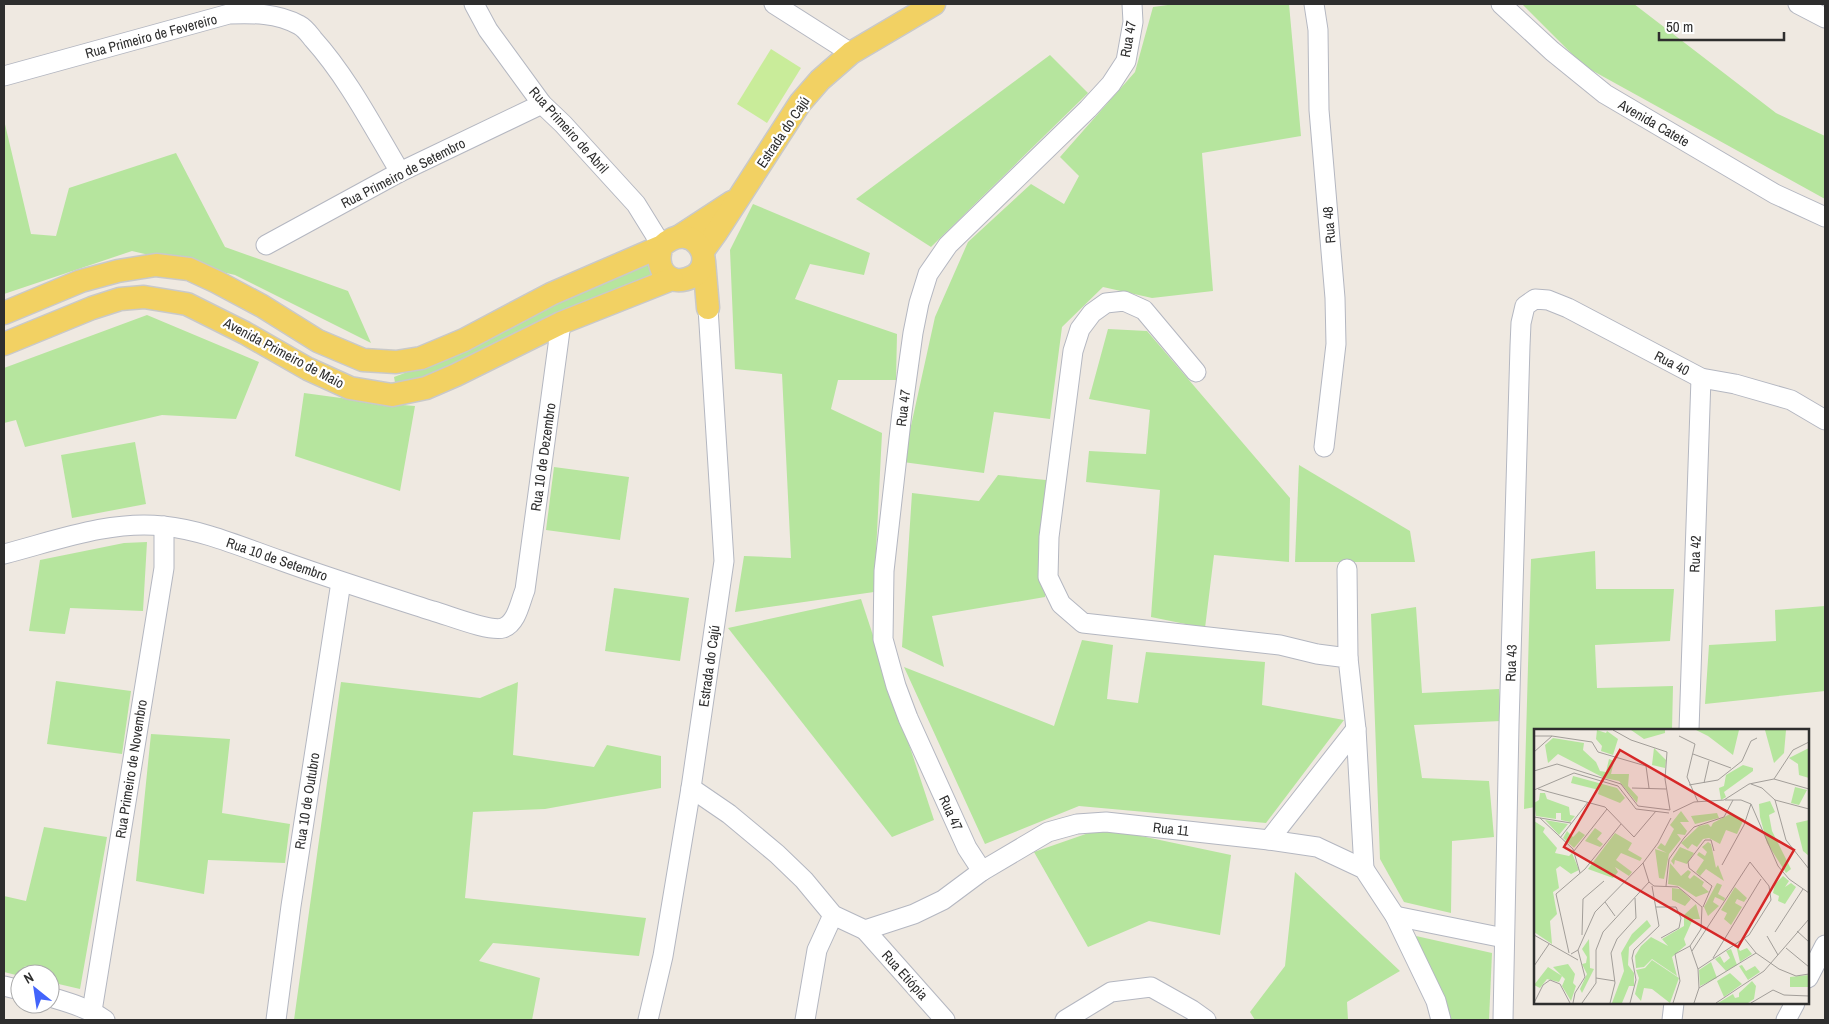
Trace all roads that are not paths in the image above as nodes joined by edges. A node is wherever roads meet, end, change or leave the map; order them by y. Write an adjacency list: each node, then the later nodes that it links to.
1 (474, 4): 11 (street, Rua Primeiro de Abril)
2 (774, 4): 9 (street)
3 (934, 4): 9 (main road, Estrada do Cajú)
4 (1132, 4): 39 (street, Rua 47)
5 (1314, 4): 27 (street, Rua 48)
6 (1501, 4): 14 (street, Avenida Catete)
7 (1798, 4): 8 (street)
8 (1825, 18)
9 (851, 53): 13 (main road, Estrada do Cajú)
10 (4, 76): 12 (street, Rua Primeiro de Fevereiro)
11 (542, 104): 12 (street, Rua Primeiro de Setembro); 15 (street, Rua Primeiro de Abril)
12 (400, 172): 16 (street, Rua Primeiro de Setembro)
13 (737, 199): 15 (main road, Estrada do Cajú); 17 (main road, Estrada do Cajú)
14 (1825, 217)
15 (672, 241): 17 (main road); 18 (main road); 21 (main road, Avenida Primeiro de Maio)
16 (266, 245)
17 (703, 256): 18 (main road, Estrada do Cajú); 20 (main road, Estrada do Cajú)
18 (679, 280): 20 (main road); 22 (main road, Avenida Primeiro de Maio)
19 (1525, 306): 25 (street, Rua 40); 43 (street, Rua 43)
20 (708, 308): 36 (street, Estrada do Cajú)
21 (4, 313)
22 (561, 324): 23 (main road, Avenida Primeiro de Maio); 32 (street, Rua 10 de Dezembro)
23 (4, 344)
24 (1196, 372): 33 (street)
25 (1701, 378): 26 (street, Rua 40); 35 (street, Rua 42)
26 (1825, 420)
27 (1324, 447)
28 (164, 526): 29 (street, Rua 10 de Setembro); 31 (street, Rua 10 de Setembro); 49 (street, Rua Primeiro de Novembro)
29 (4, 554)
30 (1347, 569): 33 (street)
31 (341, 582): 32 (street, Rua 10 de Setembro); 50 (street, Rua 10 de Outubro)
32 (524, 590)
33 (1348, 658): 34 (street)
34 (1356, 729): 37 (street); 38 (street)
35 (1689, 729)
36 (690, 788): 40 (street); 51 (street, Estrada do Cajú)
37 (1269, 840): 38 (street, Rua 11); 39 (street, Rua 11)
38 (1364, 868): 41 (street)
39 (982, 871): 42 (street, Rua 11)
40 (833, 915): 42 (street); 52 (street)
41 (1395, 916): 43 (street); 56 (street)
42 (865, 930): 53 (street, Rua Etiópia)
43 (1504, 938): 57 (street, Rua 43)
44 (1825, 945): 45 (street)
45 (1809, 976)
46 (60, 1000): 49 (street)
47 (1674, 1004): 58 (street)
48 (1794, 1004): 59 (street)
49 (99, 1016)
50 (276, 1020)
51 (648, 1020)
52 (804, 1020)
53 (945, 1020)
54 (1064, 1020): 55 (street)
55 (1206, 1020)
56 (1442, 1020)
57 (1503, 1020)
58 (1672, 1020)
59 (1786, 1020)

